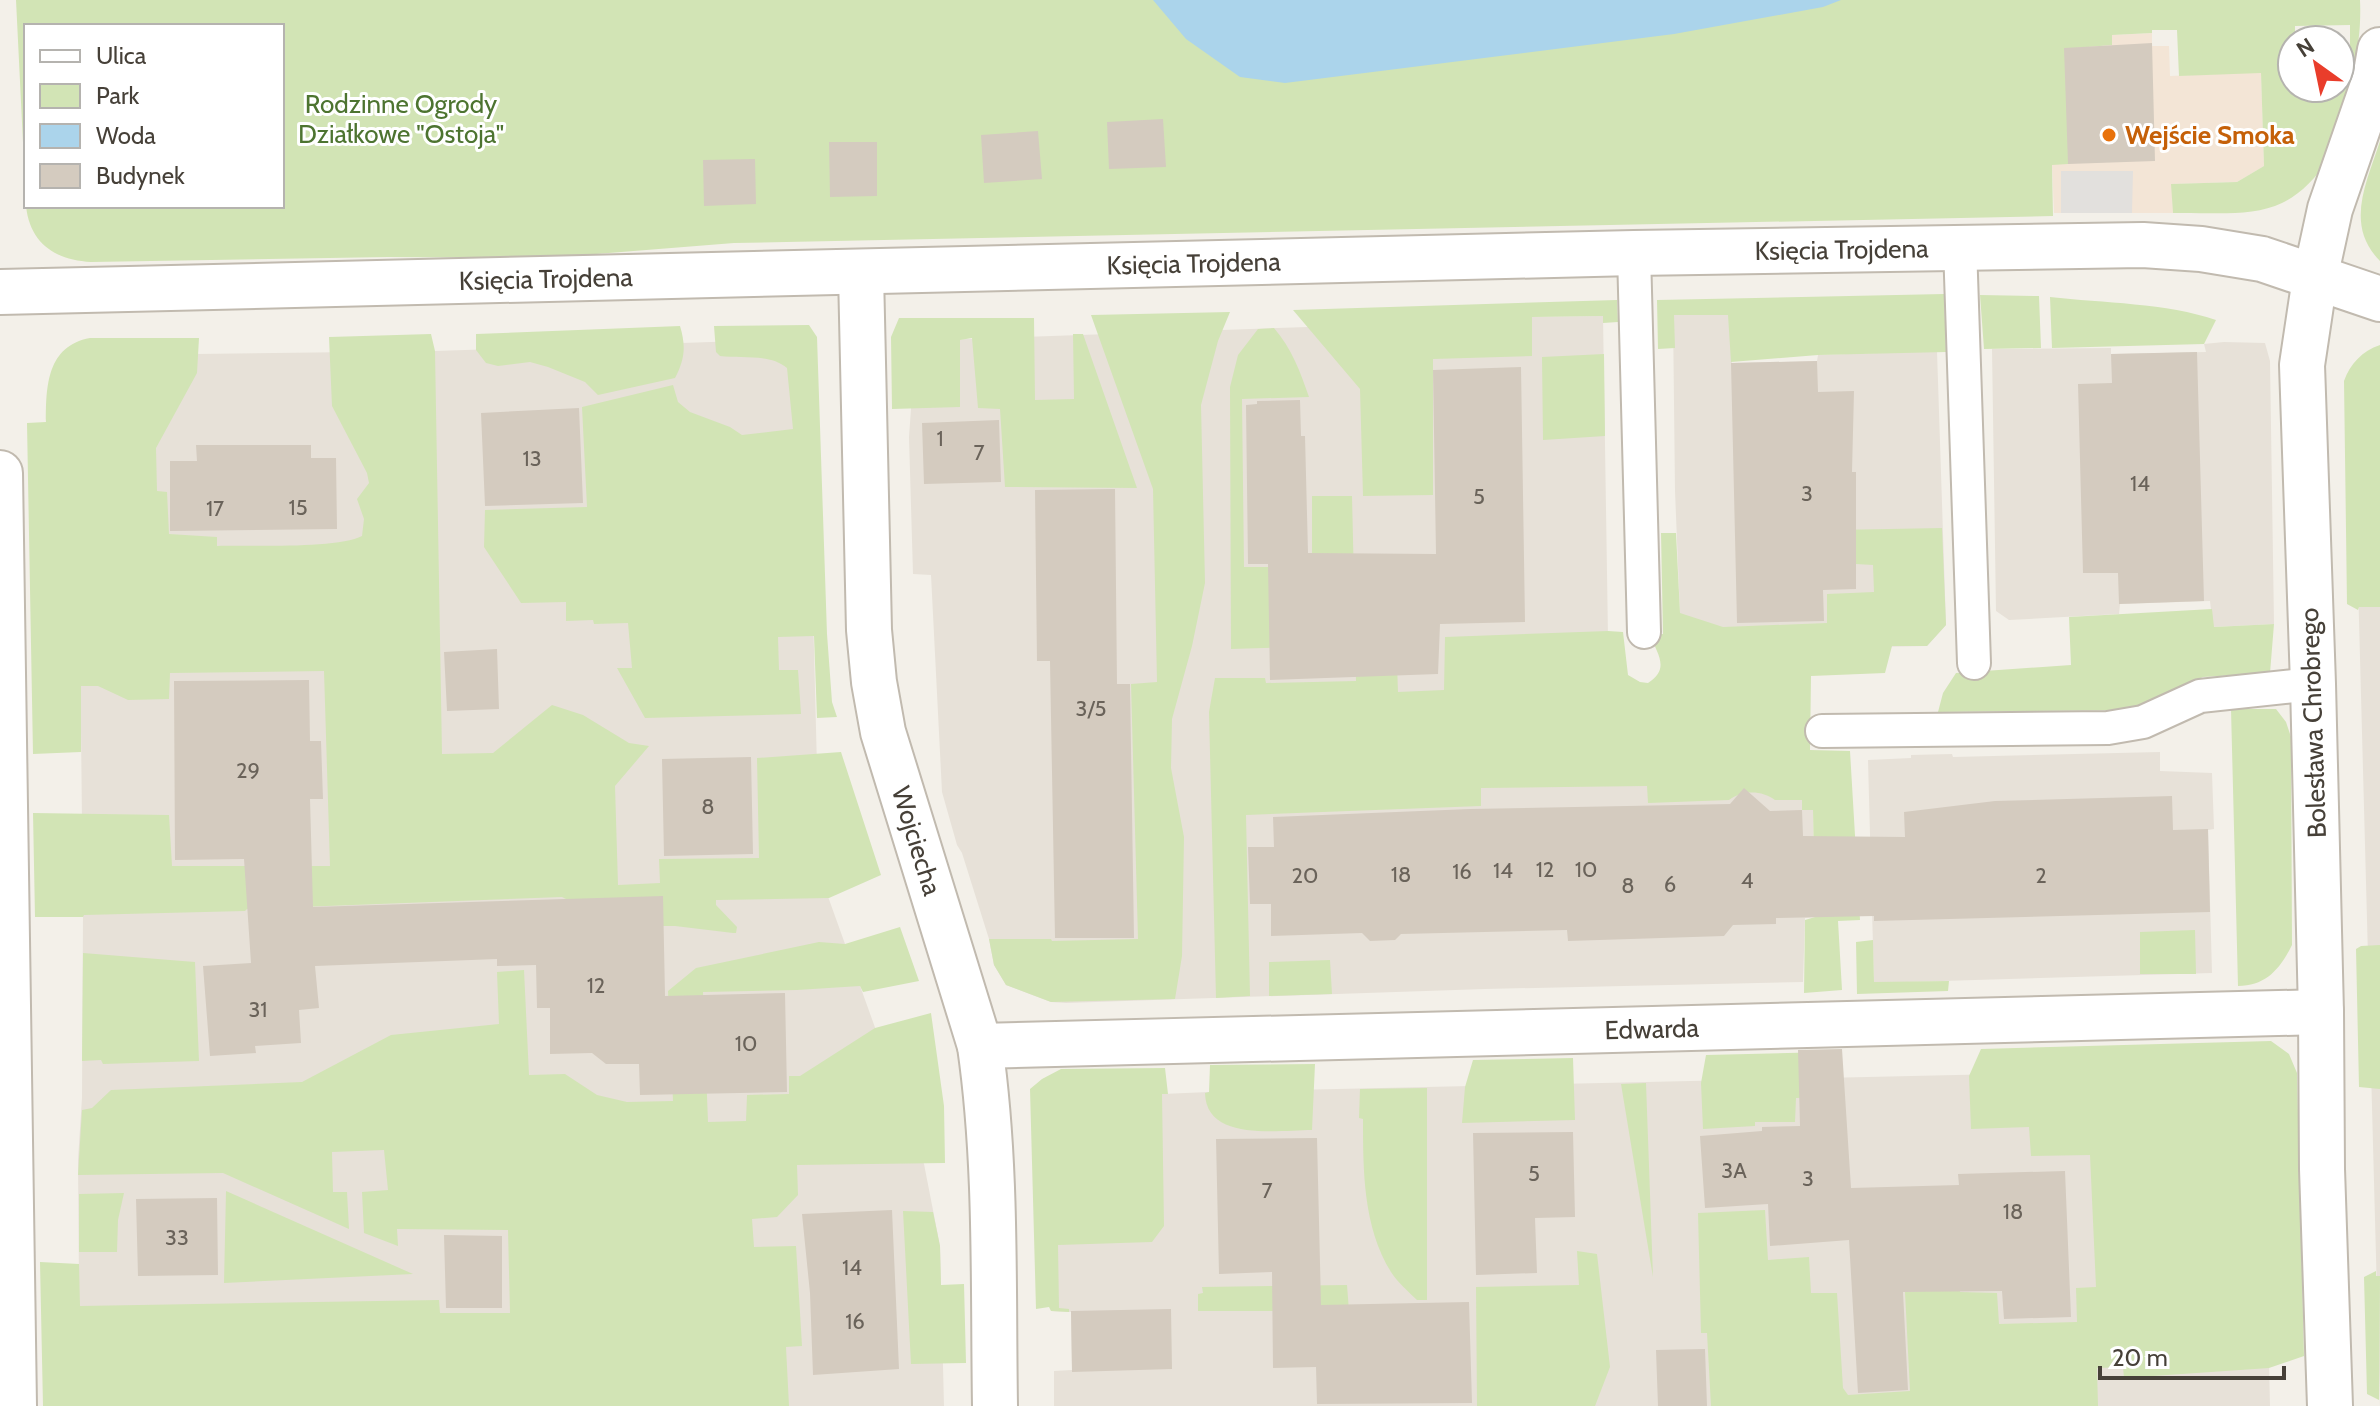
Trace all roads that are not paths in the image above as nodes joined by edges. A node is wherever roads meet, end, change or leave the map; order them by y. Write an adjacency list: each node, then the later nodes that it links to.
1 (2380, 50): 5 (street, Bolesława Chrobrego)
2 (1960, 246): 3 (street, Księcia Trojdena); 5 (street, Księcia Trojdena); 10 (lane)
3 (1634, 253): 4 (street, Księcia Trojdena); 9 (lane)
4 (861, 273): 6 (street, Księcia Trojdena); 15 (street, Wojciecha)
5 (2315, 278): 7 (street, Księcia Trojdena); 11 (street, Bolesława Chrobrego)
6 (0, 292)
7 (2380, 299)
8 (0, 473): 13 (street)
9 (1644, 632)
10 (1974, 663)
11 (2313, 684): 12 (lane); 14 (street, Bolesława Chrobrego)
12 (1822, 731)
13 (4, 1009): 16 (street)
14 (2321, 1012): 15 (street, Edwarda); 18 (street, Bolesława Chrobrego)
15 (980, 1046): 17 (street, Wojciecha)
16 (14, 1406)
17 (995, 1406)
18 (2330, 1406)

